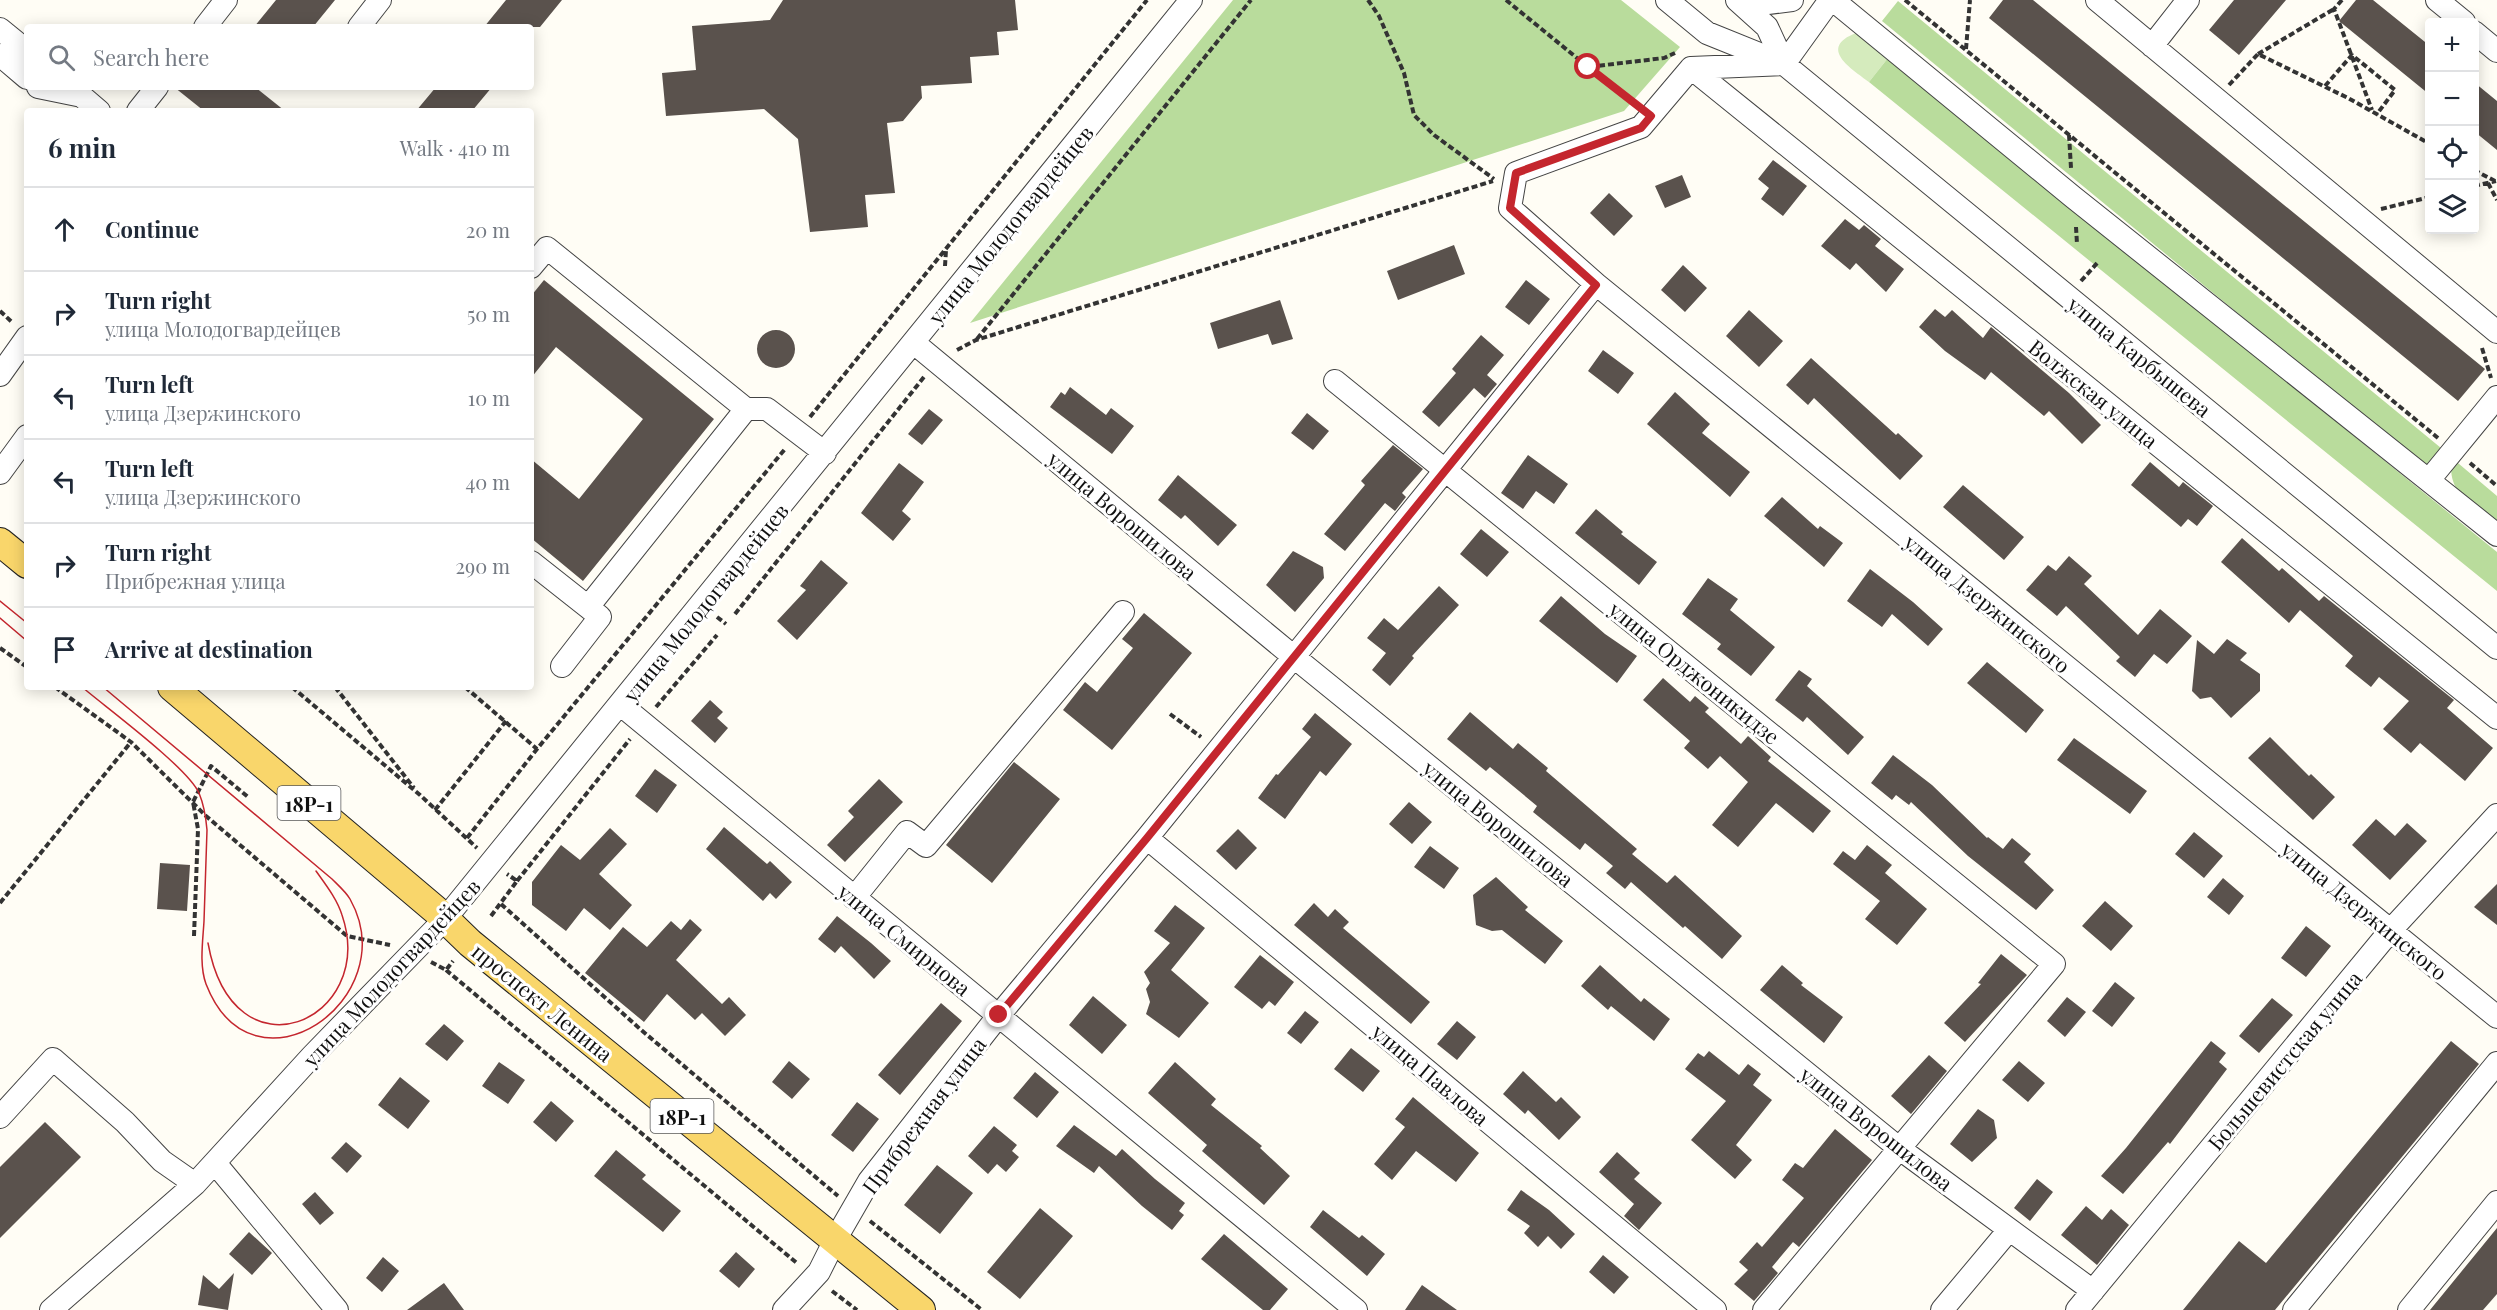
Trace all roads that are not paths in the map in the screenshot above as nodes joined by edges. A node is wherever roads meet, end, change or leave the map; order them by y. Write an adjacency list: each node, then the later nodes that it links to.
1 (226, 0): 12 (street)
2 (380, 0): 13 (street)
3 (1191, 0): 32 (street, улица Молодогвардейцев)
4 (1666, 0): 21 (street, улица Карбышева)
5 (1792, 0): 10 (street, улица Карбышева)
6 (1832, 0): 21 (street); 41 (street)
7 (2097, 0): 16 (street)
8 (2188, 0): 16 (street)
9 (2438, 0): 11 (street)
10 (1741, 3): 21 (street, улица Карбышева)
11 (2458, 18)
12 (207, 24)
13 (361, 24)
14 (0, 29): 17 (street)
15 (2479, 35): 18 (street)
16 (2152, 46): 30 (street)
17 (24, 49)
18 (2497, 51)
19 (0, 55): 22 (street)
20 (1686, 59): 21 (street); 29 (street, улица Дзержинского); 53 (street, Волжская улица)
21 (1784, 64): 48 (street, улица Карбышева)
22 (24, 75)
23 (61, 90): 25 (street)
24 (155, 90): 27 (street)
25 (76, 92): 26 (street)
26 (95, 108)
27 (140, 108)
28 (534, 263): 36 (street)
29 (1596, 285): 39 (street, Прибрежная улица); 58 (street, улица Дзержинского)
30 (2496, 331)
31 (24, 341): 33 (street)
32 (914, 343): 38 (street, улица Молодогвардейцев); 49 (street, улица Ворошилова)
33 (0, 375)
34 (1335, 381): 39 (street, улица Орджоникидзе)
35 (2495, 391): 41 (street)
36 (746, 409): 38 (street); 46 (street)
37 (24, 440): 40 (street)
38 (825, 453): 52 (street, улица Молодогвардейцев)
39 (1446, 470): 49 (street, Прибрежная улица); 63 (street, улица Орджоникидзе)
40 (0, 473)
41 (2429, 480): 42 (street)
42 (2497, 535)
43 (0, 542): 44 (main road)
44 (24, 562)
45 (534, 564): 46 (street)
46 (588, 607): 50 (street)
47 (1123, 612): 56 (street)
48 (2497, 648)
49 (1294, 657): 55 (street, Прибрежная улица); 63 (street, улица Ворошилова)
50 (562, 666)
51 (176, 690): 57 (main road, проспект Ленина / 18Р-1)
52 (621, 705): 56 (street, улица Смирнова); 57 (street, улица Молодогвардейцев)
53 (2497, 718)
54 (2497, 814): 58 (street, Большевистская улица)
55 (1147, 838): 59 (street, Прибрежная улица); 75 (street, улица Павлова)
56 (854, 898): 59 (street, улица Смирнова)
57 (445, 920): 64 (street, улица Молодогвардейцев); 68 (main road, проспект Ленина / 18Р-1)
58 (2390, 931): 60 (street, улица Дзержинского); 69 (street, Большевистская улица)
59 (999, 1015): 68 (street, Прибрежная улица); 74 (street, улица Смирнова)
60 (2497, 1017)
61 (2497, 1063): 79 (street)
62 (0, 1117): 65 (street)
63 (1900, 1149): 67 (street, улица Ворошилова); 76 (street)
64 (215, 1163): 65 (street, улица Молодогвардейцев); 71 (street)
65 (195, 1184): 70 (street, улица Молодогвардейцев)
66 (2497, 1203): 80 (street)
67 (2009, 1230): 69 (street, улица Ворошилова); 77 (street)
68 (835, 1240): 72 (street, Прибрежная улица); 73 (main road, проспект Ленина / 18Р-1)
69 (2093, 1291): 78 (street, Большевистская улица)
70 (51, 1310)
71 (337, 1310)
72 (784, 1310)
73 (921, 1310)
74 (1356, 1310)
75 (1715, 1310)
76 (1764, 1310)
77 (1942, 1310)
78 (2077, 1310)
79 (2294, 1310)
80 (2409, 1310)

